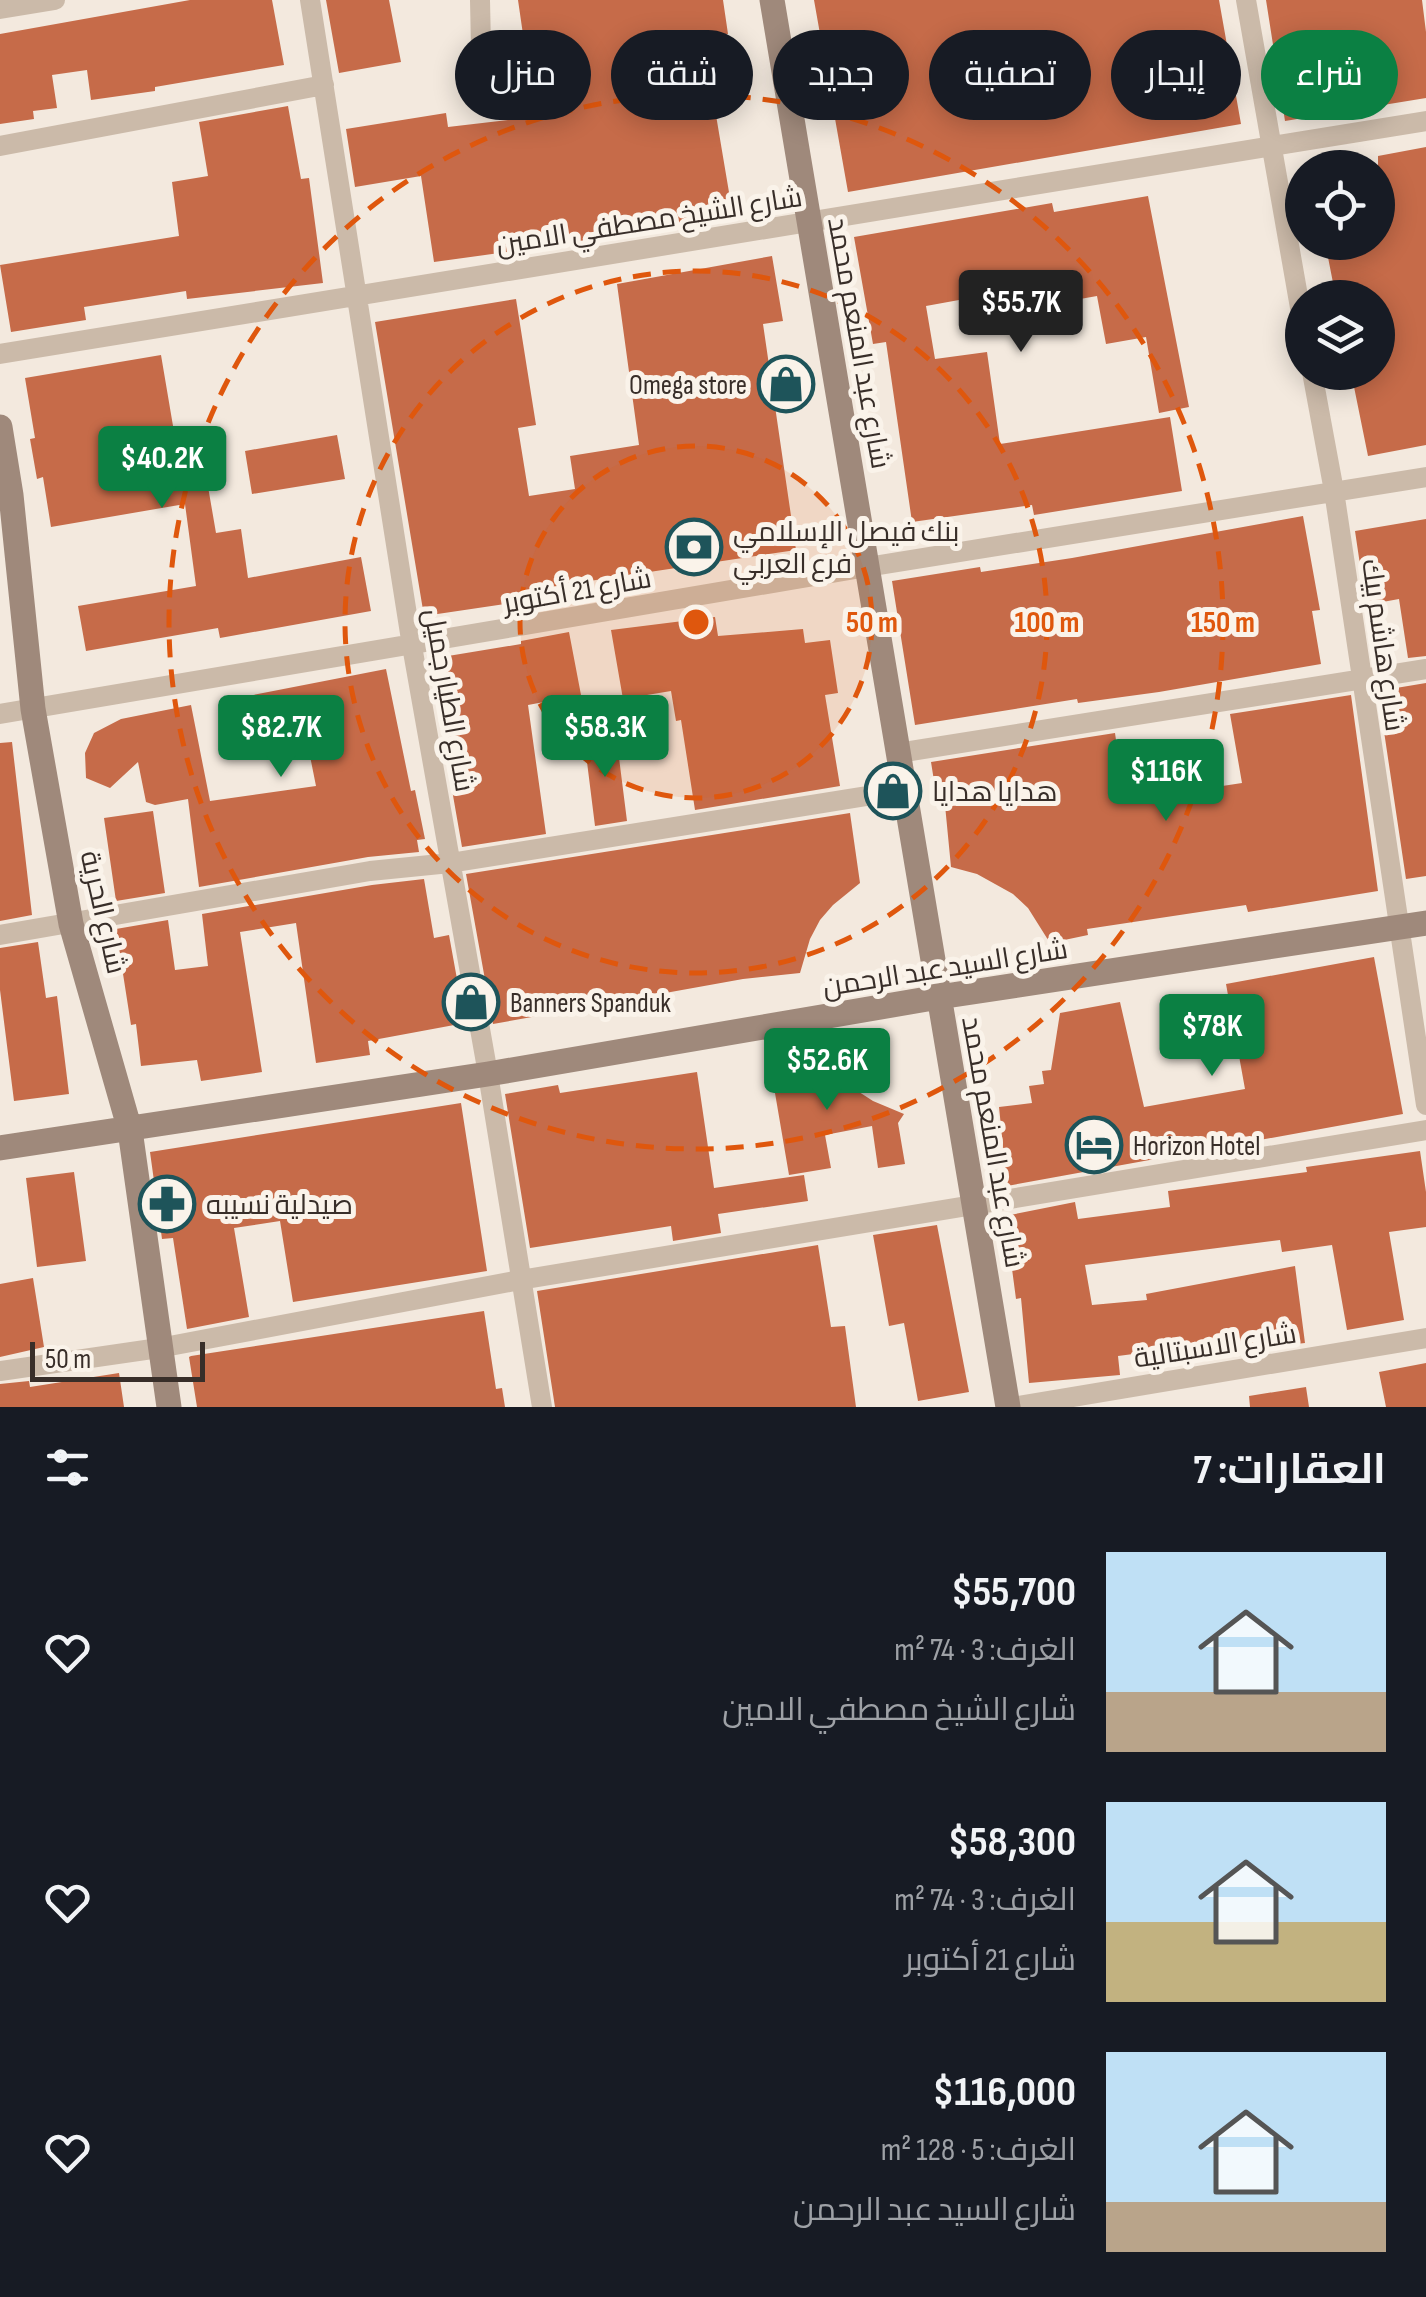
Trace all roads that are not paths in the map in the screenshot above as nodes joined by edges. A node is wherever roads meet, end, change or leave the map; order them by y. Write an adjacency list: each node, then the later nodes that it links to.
1 (55, 0): 6 (street)
2 (310, 0): 8 (street, شارع الطيار جميل)
3 (480, 0): 7 (street)
4 (772, 0): 12 (street, شارع عبد المنعم محمد)
5 (1246, 0): 11 (street)
6 (0, 9)
7 (481, 30)
8 (324, 85): 10 (street); 14 (street, شارع الطيار جميل)
9 (1426, 120): 11 (street, شارع الشيخ مصطفي الامين)
10 (0, 146)
11 (1272, 146): 12 (street, شارع الشيخ مصطفي الامين); 13 (street)
12 (809, 222): 14 (street, شارع الشيخ مصطفي الامين); 21 (street, شارع عبد المنعم محمد)
13 (1295, 280)
14 (356, 296): 15 (street, شارع الشيخ مصطفي الامين); 22 (street, شارع الطيار جميل)
15 (0, 354)
16 (1315, 390): 19 (street, شارع هاشم بيك)
17 (0, 427): 20 (street, شارع الحرية)
18 (1426, 476): 19 (street, شارع 21 أكتوبر)
19 (1334, 492): 21 (street, شارع 21 أكتوبر); 24 (street, شارع هاشم بيك)
20 (5, 496): 25 (street, شارع الحرية)
21 (867, 567): 22 (street, شارع 21 أكتوبر); 27 (street, شارع عبد المنعم محمد)
22 (412, 646): 25 (street, شارع 21 أكتوبر); 29 (street, شارع الطيار جميل)
23 (1426, 669): 24 (street)
24 (1362, 680): 27 (street); 32 (street, شارع هاشم بيك)
25 (33, 709): 26 (street, شارع 21 أكتوبر); 31 (street, شارع الحرية)
26 (0, 714)
27 (898, 752): 28 (street, شارع عبد المنعم محمد)
28 (904, 790): 29 (street); 34 (street, شارع عبد المنعم محمد)
29 (450, 863): 31 (street); 35 (street, شارع الطيار جميل)
30 (1426, 923): 32 (street, شارع السيد عبد الرحمن)
31 (71, 924): 33 (street); 37 (street, شارع الحرية)
32 (1397, 928): 34 (street, شارع السيد عبد الرحمن); 36 (street, شارع هاشم بيك)
33 (0, 935)
34 (939, 997): 35 (street, شارع السيد عبد الرحمن); 40 (street, شارع عبد المنعم محمد)
35 (488, 1074): 37 (street, شارع السيد عبد الرحمن); 41 (street, شارع الطيار جميل)
36 (1426, 1105)
37 (130, 1130): 39 (street, شارع السيد عبد الرحمن); 43 (street, شارع الحرية)
38 (1426, 1130): 40 (street)
39 (0, 1148)
40 (974, 1204): 41 (street); 47 (street, شارع عبد المنعم محمد)
41 (520, 1280): 43 (street); 46 (street, شارع الطيار جميل)
42 (1426, 1338): 47 (street, شارع الاسبتالية)
43 (160, 1348): 44 (street); 45 (street, شارع الحرية)
44 (0, 1372)
45 (169, 1407)
46 (542, 1407)
47 (1010, 1407)

